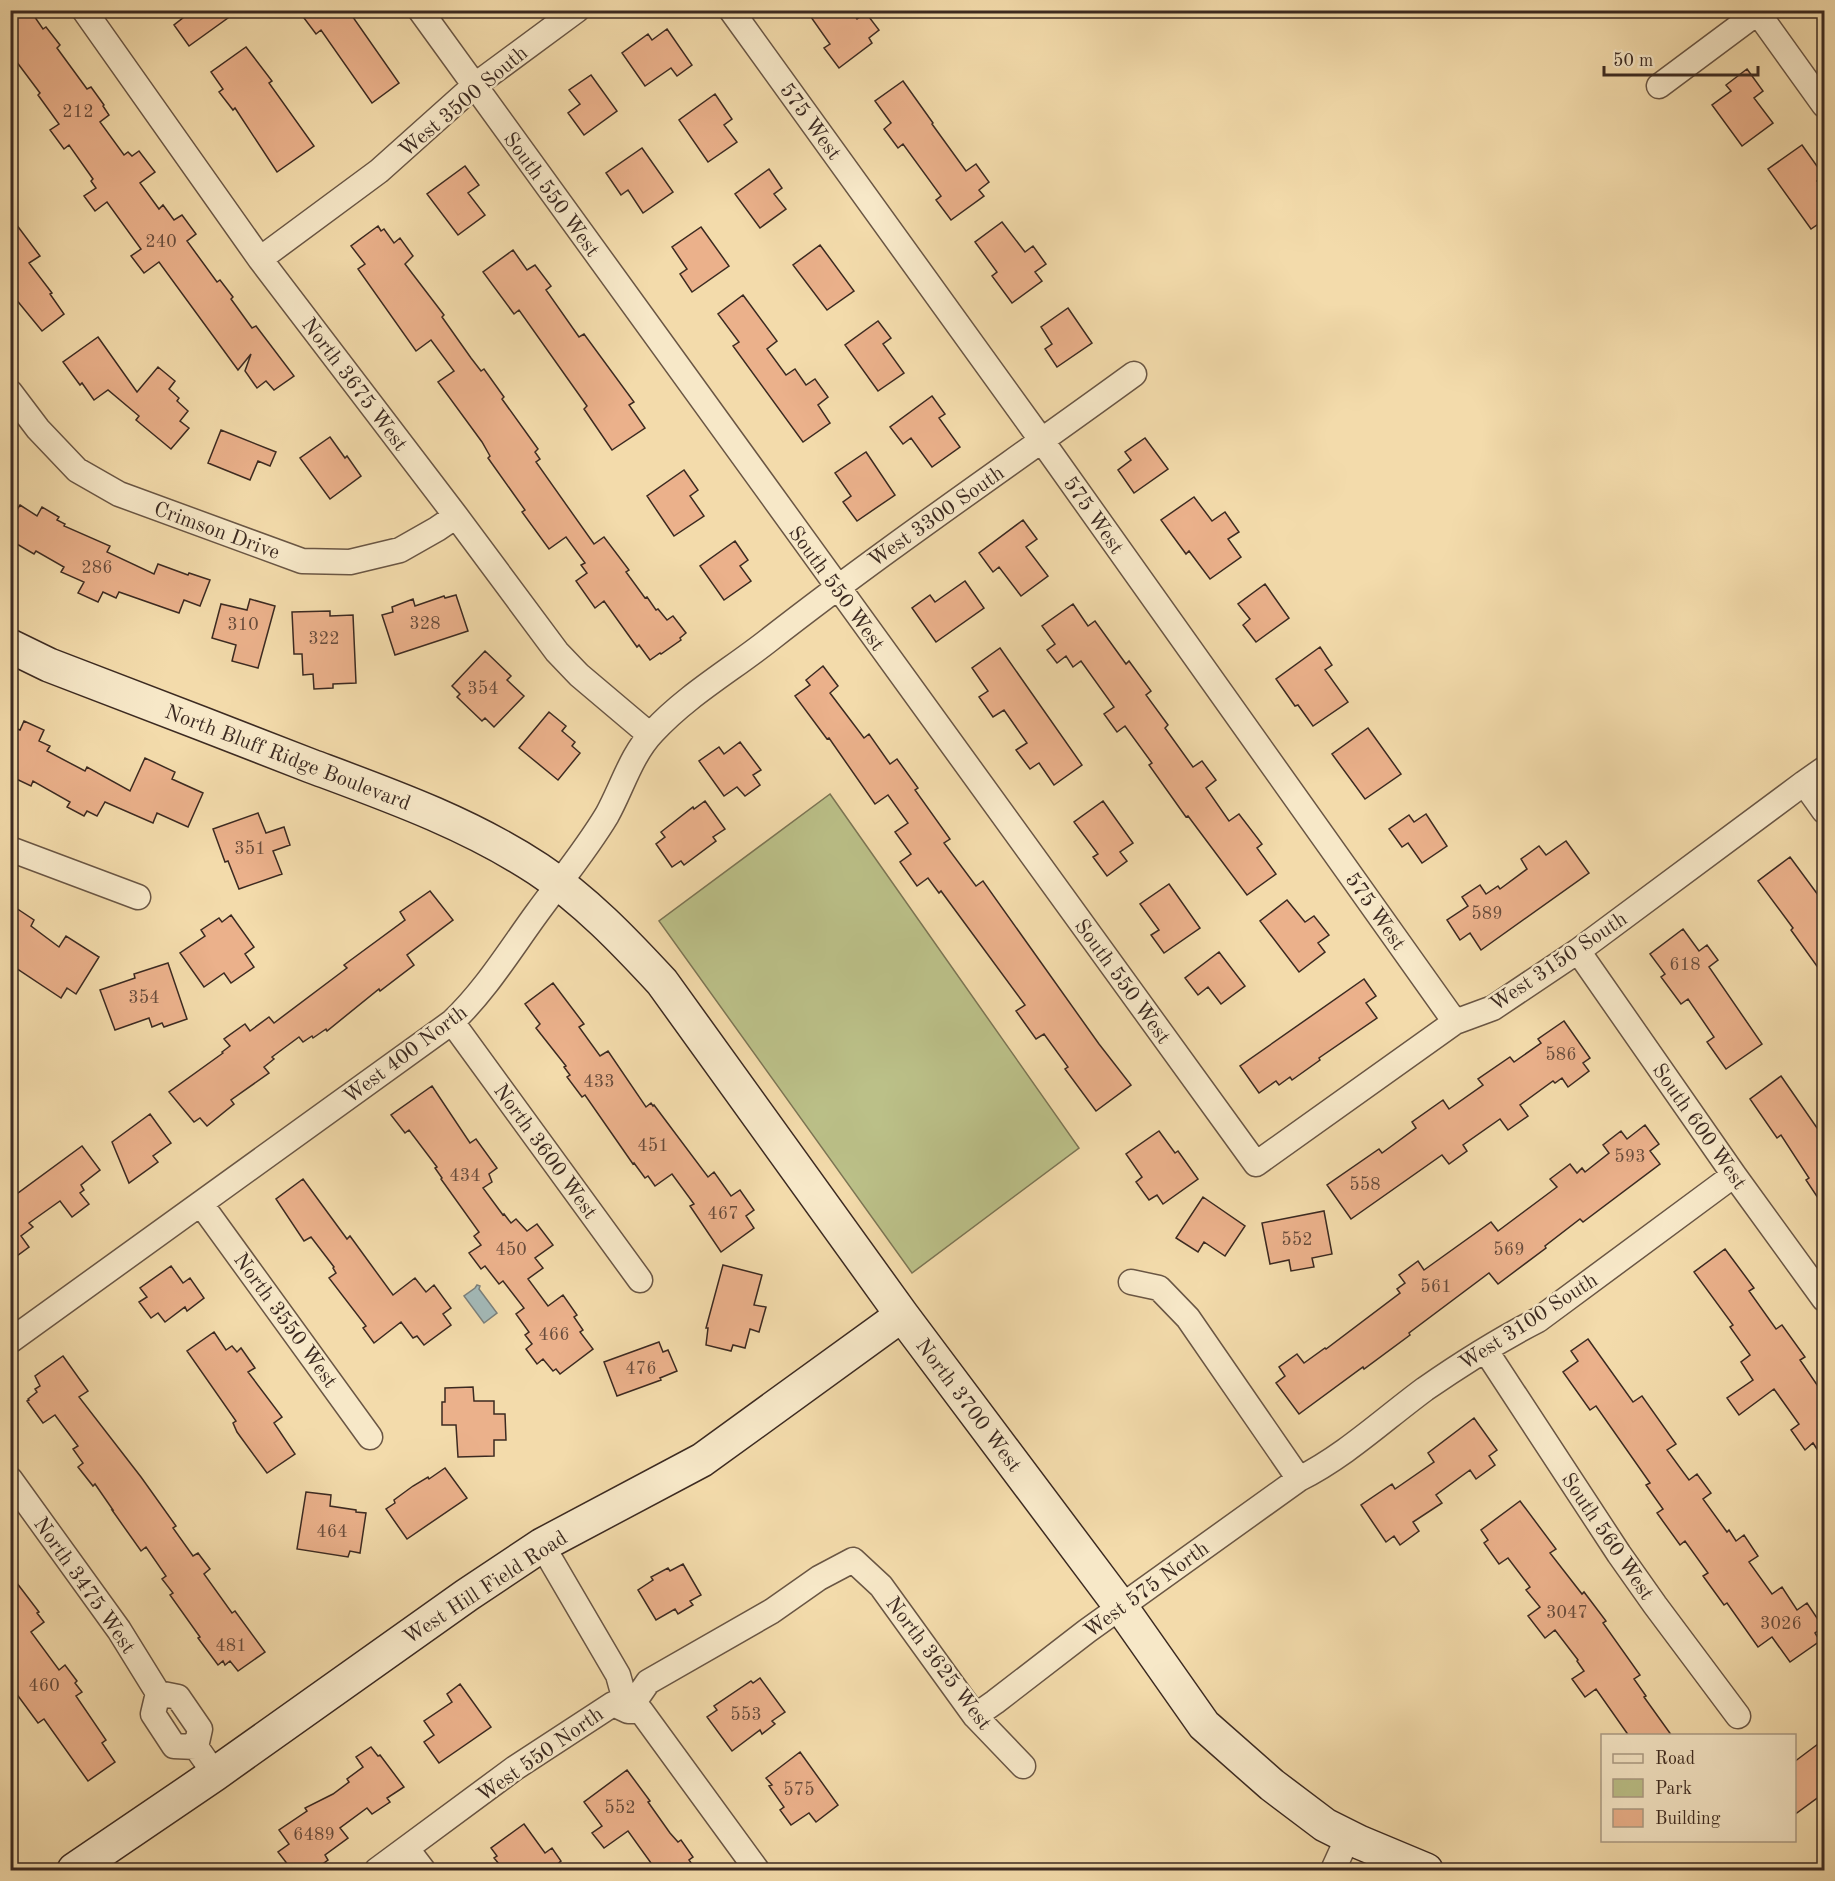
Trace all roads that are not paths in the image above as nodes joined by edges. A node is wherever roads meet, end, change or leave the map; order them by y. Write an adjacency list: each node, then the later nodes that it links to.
1 (84, 10): 9 (street, North 3675 West)
2 (420, 10): 6 (street, South 550 West)
3 (577, 10): 6 (street, West 3500 South)
4 (731, 10): 12 (street, 575 West)
5 (1760, 12): 7 (street); 8 (street)
6 (474, 86): 9 (street, West 3500 South); 14 (street, South 550 West)
7 (1659, 86)
8 (1824, 105)
9 (260, 259): 13 (street, North 3675 West)
10 (1134, 374): 12 (street, West 3300 South)
11 (10, 392): 13 (street, Crimson Drive)
12 (1042, 441): 14 (street, West 3300 South); 26 (street, 575 West)
13 (456, 516): 17 (street, North 3675 West)
14 (837, 587): 16 (street, West 3300 South); 27 (street, South 550 West)
15 (10, 646): 22 (street, North Bluff Ridge Boulevard)
16 (741, 662): 17 (street, West 400 North)
17 (650, 735): 22 (street, West 400 North)
18 (1824, 770): 19 (street, West 3150 South)
19 (1804, 783): 20 (street); 24 (street, West 3150 South)
20 (1824, 811)
21 (10, 849): 23 (street)
22 (558, 884): 25 (street, West 400 North); 33 (street, North 3700 West)
23 (138, 897)
24 (1578, 951): 26 (street, West 3150 South); 28 (street, South 600 West)
25 (452, 1022): 29 (street, West 400 North); 30 (street, North 3600 West)
26 (1455, 1022): 27 (street, West 3150 South)
27 (1256, 1164)
28 (1734, 1175): 32 (street, South 600 West); 35 (street, West 3100 South)
29 (201, 1204): 34 (street, West 400 North); 36 (street, North 3550 West)
30 (640, 1280)
31 (1131, 1282): 39 (street)
32 (1824, 1299)
33 (902, 1315): 40 (street, West Hill Field Road); 42 (street, North 3700 West)
34 (10, 1341)
35 (1486, 1351): 37 (street, West 3100 South); 45 (street, South 560 West)
36 (370, 1437)
37 (1322, 1468): 39 (street, West 575 North)
38 (10, 1479): 47 (street, North 3475 West)
39 (1299, 1479): 42 (street, West 575 North)
40 (542, 1545): 43 (street); 47 (street, West Hill Field Road)
41 (853, 1560): 43 (street, West 550 North); 44 (street, North 3625 West)
42 (1121, 1607): 44 (street, West 575 North); 48 (street, North 3700 West)
43 (628, 1711): 49 (street, West 550 North); 53 (street)
44 (975, 1716): 46 (street, North 3625 West)
45 (1738, 1716)
46 (1023, 1766)
47 (215, 1774): 50 (street, West Hill Field Road)
48 (1348, 1837): 54 (street); 55 (street, North 3700 West)
49 (407, 1849): 51 (street, West 550 North); 52 (street)
50 (74, 1870)
51 (378, 1870)
52 (423, 1870)
53 (757, 1870)
54 (1333, 1870)
55 (1426, 1870)

